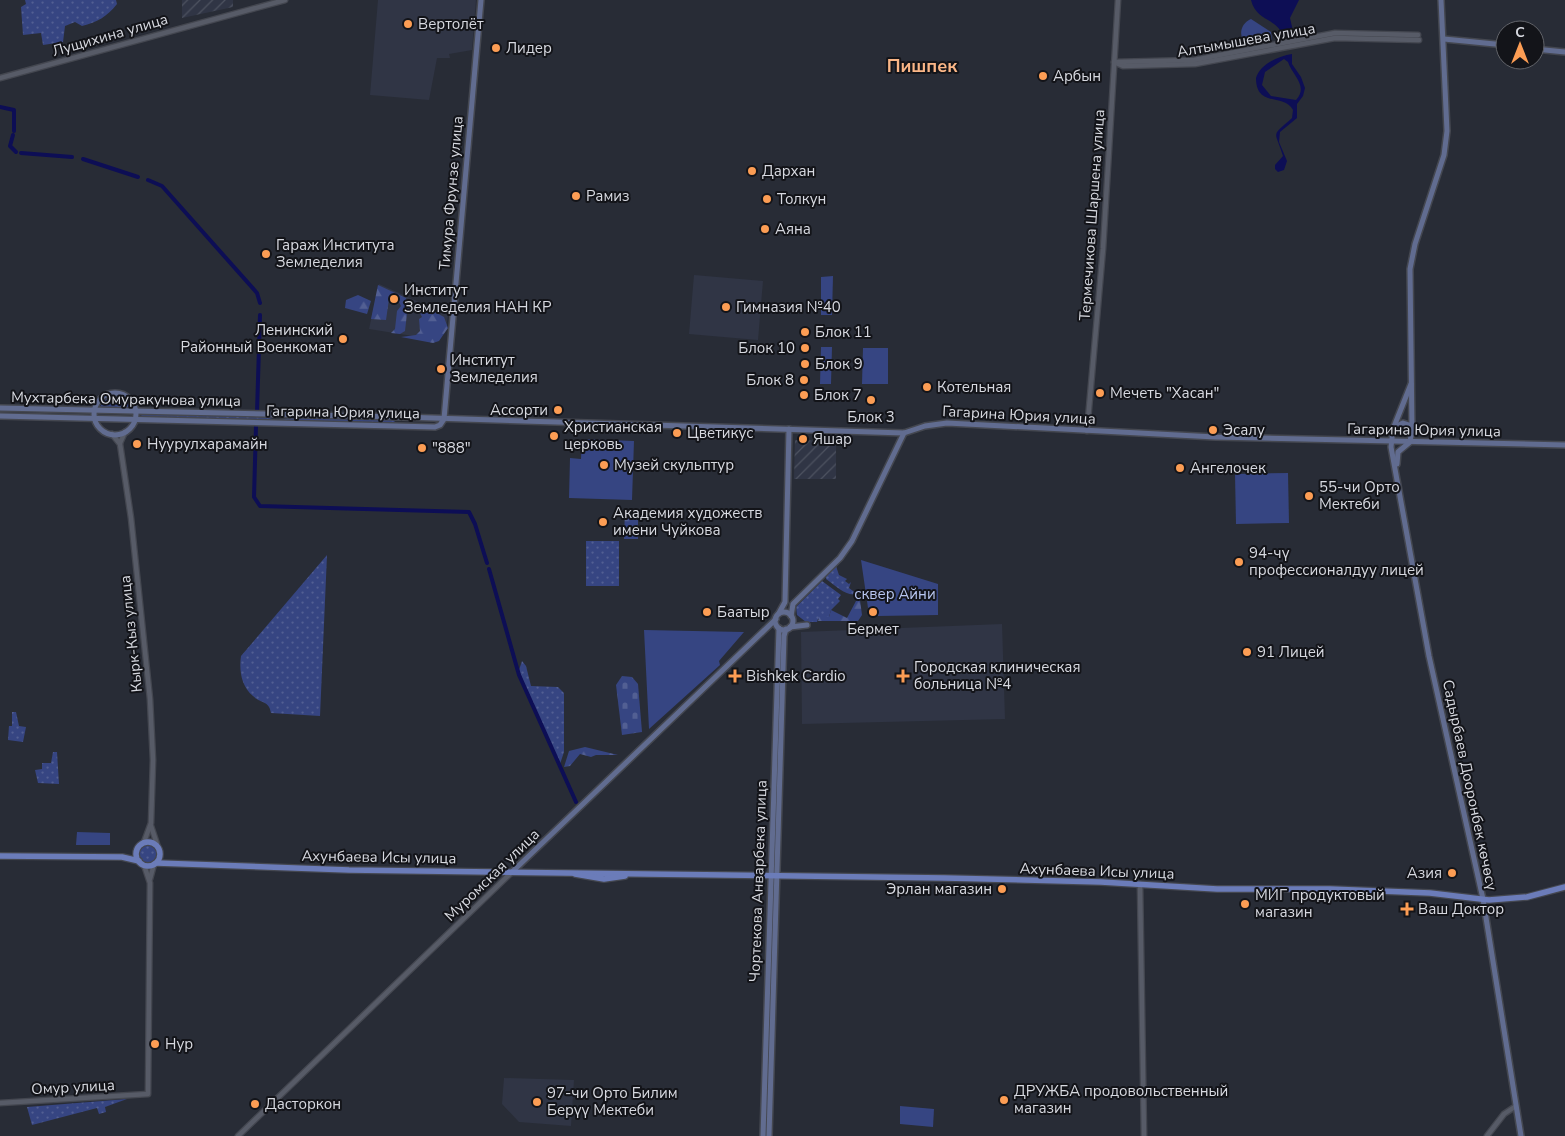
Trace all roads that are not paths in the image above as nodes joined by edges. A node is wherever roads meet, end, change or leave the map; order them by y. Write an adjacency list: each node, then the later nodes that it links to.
1 (285, 0): 11 (street, Лущихина улица)
2 (481, 0): 21 (main road, Тимура Фрунзе улица)
3 (1118, 0): 10 (street, Термечикова Шаршена улица)
4 (1441, 0): 6 (main road)
5 (1419, 37): 10 (street, Алтымышева улица)
6 (1444, 39): 7 (main road); 12 (main road)
7 (1495, 45)
8 (1545, 50): 9 (main road)
9 (1565, 52)
10 (1114, 62): 27 (street, Термечикова Шаршена улица)
11 (0, 78)
12 (1411, 384): 25 (main road); 26 (main road)
13 (0, 408): 14 (main road, Мухтарбека Омуракунова улица)
14 (95, 410): 15 (main road, Мухтарбека Омуракунова улица); 15 (main road); 19 (main road)
15 (136, 412): 16 (main road, Мухтарбека Омуракунова улица); 20 (main road)
16 (252, 414): 18 (main road, Гагарина Юрия улица)
17 (0, 416): 19 (main road, Мухтарбека Омуракунова улица)
18 (402, 417): 21 (main road, Гагарина Юрия улица); 23 (main road)
19 (95, 418): 20 (main road, Мухтарбека Омуракунова улица); 30 (main road)
20 (135, 419): 22 (main road, Мухтарбека Омуракунова улица); 28 (main road)
21 (444, 419): 23 (main road, Гагарина Юрия улица); 24 (main road, Гагарина Юрия улица)
22 (238, 422): 23 (main road, Гагарина Юрия улица)
23 (402, 426)
24 (789, 429): 29 (main road, Гагарина Юрия улица); 36 (main road)
25 (1393, 429): 26 (main road); 31 (main road)
26 (1412, 430): 32 (main road)
27 (1087, 431): 29 (main road, Гагарина Юрия улица); 31 (main road, Гагарина Юрия улица)
28 (125, 432): 30 (main road); 33 (street)
29 (904, 433): 37 (main road)
30 (112, 434): 33 (street)
31 (1392, 442): 32 (main road, Гагарина Юрия улица); 35 (main road, Садырбаев Дооронбек көчөсү)
32 (1410, 442): 34 (main road, Гагарина Юрия улица); 35 (main road)
33 (120, 444): 44 (street, Кырк-Кыз улица)
34 (1565, 445)
35 (1396, 470): 60 (main road, Садырбаев Дооронбек көчөсү)
36 (785, 602): 37 (main road); 38 (main road)
37 (793, 604): 39 (main road)
38 (779, 613): 39 (main road); 40 (main road)
39 (792, 617): 42 (main road); 42 (main road)
40 (776, 619): 41 (main road); 43 (main road, Муромская улица)
41 (778, 627): 42 (main road); 43 (main road); 56 (main road, Чортекова Анварбека улица)
42 (788, 628): 56 (main road, Чортекова Анварбека улица)
43 (763, 632): 55 (main road, Муромская улица)
44 (151, 822): 45 (street, Кырк-Кыз улица); 46 (street, Кырк-Кыз улица)
45 (144, 842): 46 (main road); 47 (main road)
46 (157, 844): 48 (main road)
47 (136, 850): 50 (main road); 51 (main road)
48 (161, 851): 52 (main road, Ахунбаева Исы улица); 53 (main road)
49 (0, 856): 50 (main road)
50 (122, 857): 51 (main road)
51 (139, 861): 54 (main road)
52 (182, 862): 53 (main road, Ахунбаева Исы улица); 55 (main road, Ахунбаева Исы улица)
53 (156, 864): 54 (main road); 57 (street)
54 (144, 865): 57 (street)
55 (512, 872): 56 (main road, Ахунбаева Исы улица); 63 (street, Муромская улица)
56 (774, 876): 58 (main road, Ахунбаева Исы улица); 64 (main road, Чортекова Анварбека улица); 65 (main road, Чортекова Анварбека улица)
57 (150, 883): 61 (street, Омур улица)
58 (1140, 884): 60 (main road, Ахунбаева Исы улица); 66 (street)
59 (1565, 887): 60 (main road, Ахунбаева Исы улица)
60 (1483, 899): 62 (main road, Садырбаев Дооронбек көчөсү)
61 (0, 1103)
62 (1516, 1106): 67 (street); 68 (main road, Садырбаев Дооронбек көчөсү)
63 (238, 1136)
64 (763, 1136)
65 (769, 1136)
66 (1144, 1136)
67 (1487, 1136)
68 (1521, 1136)

